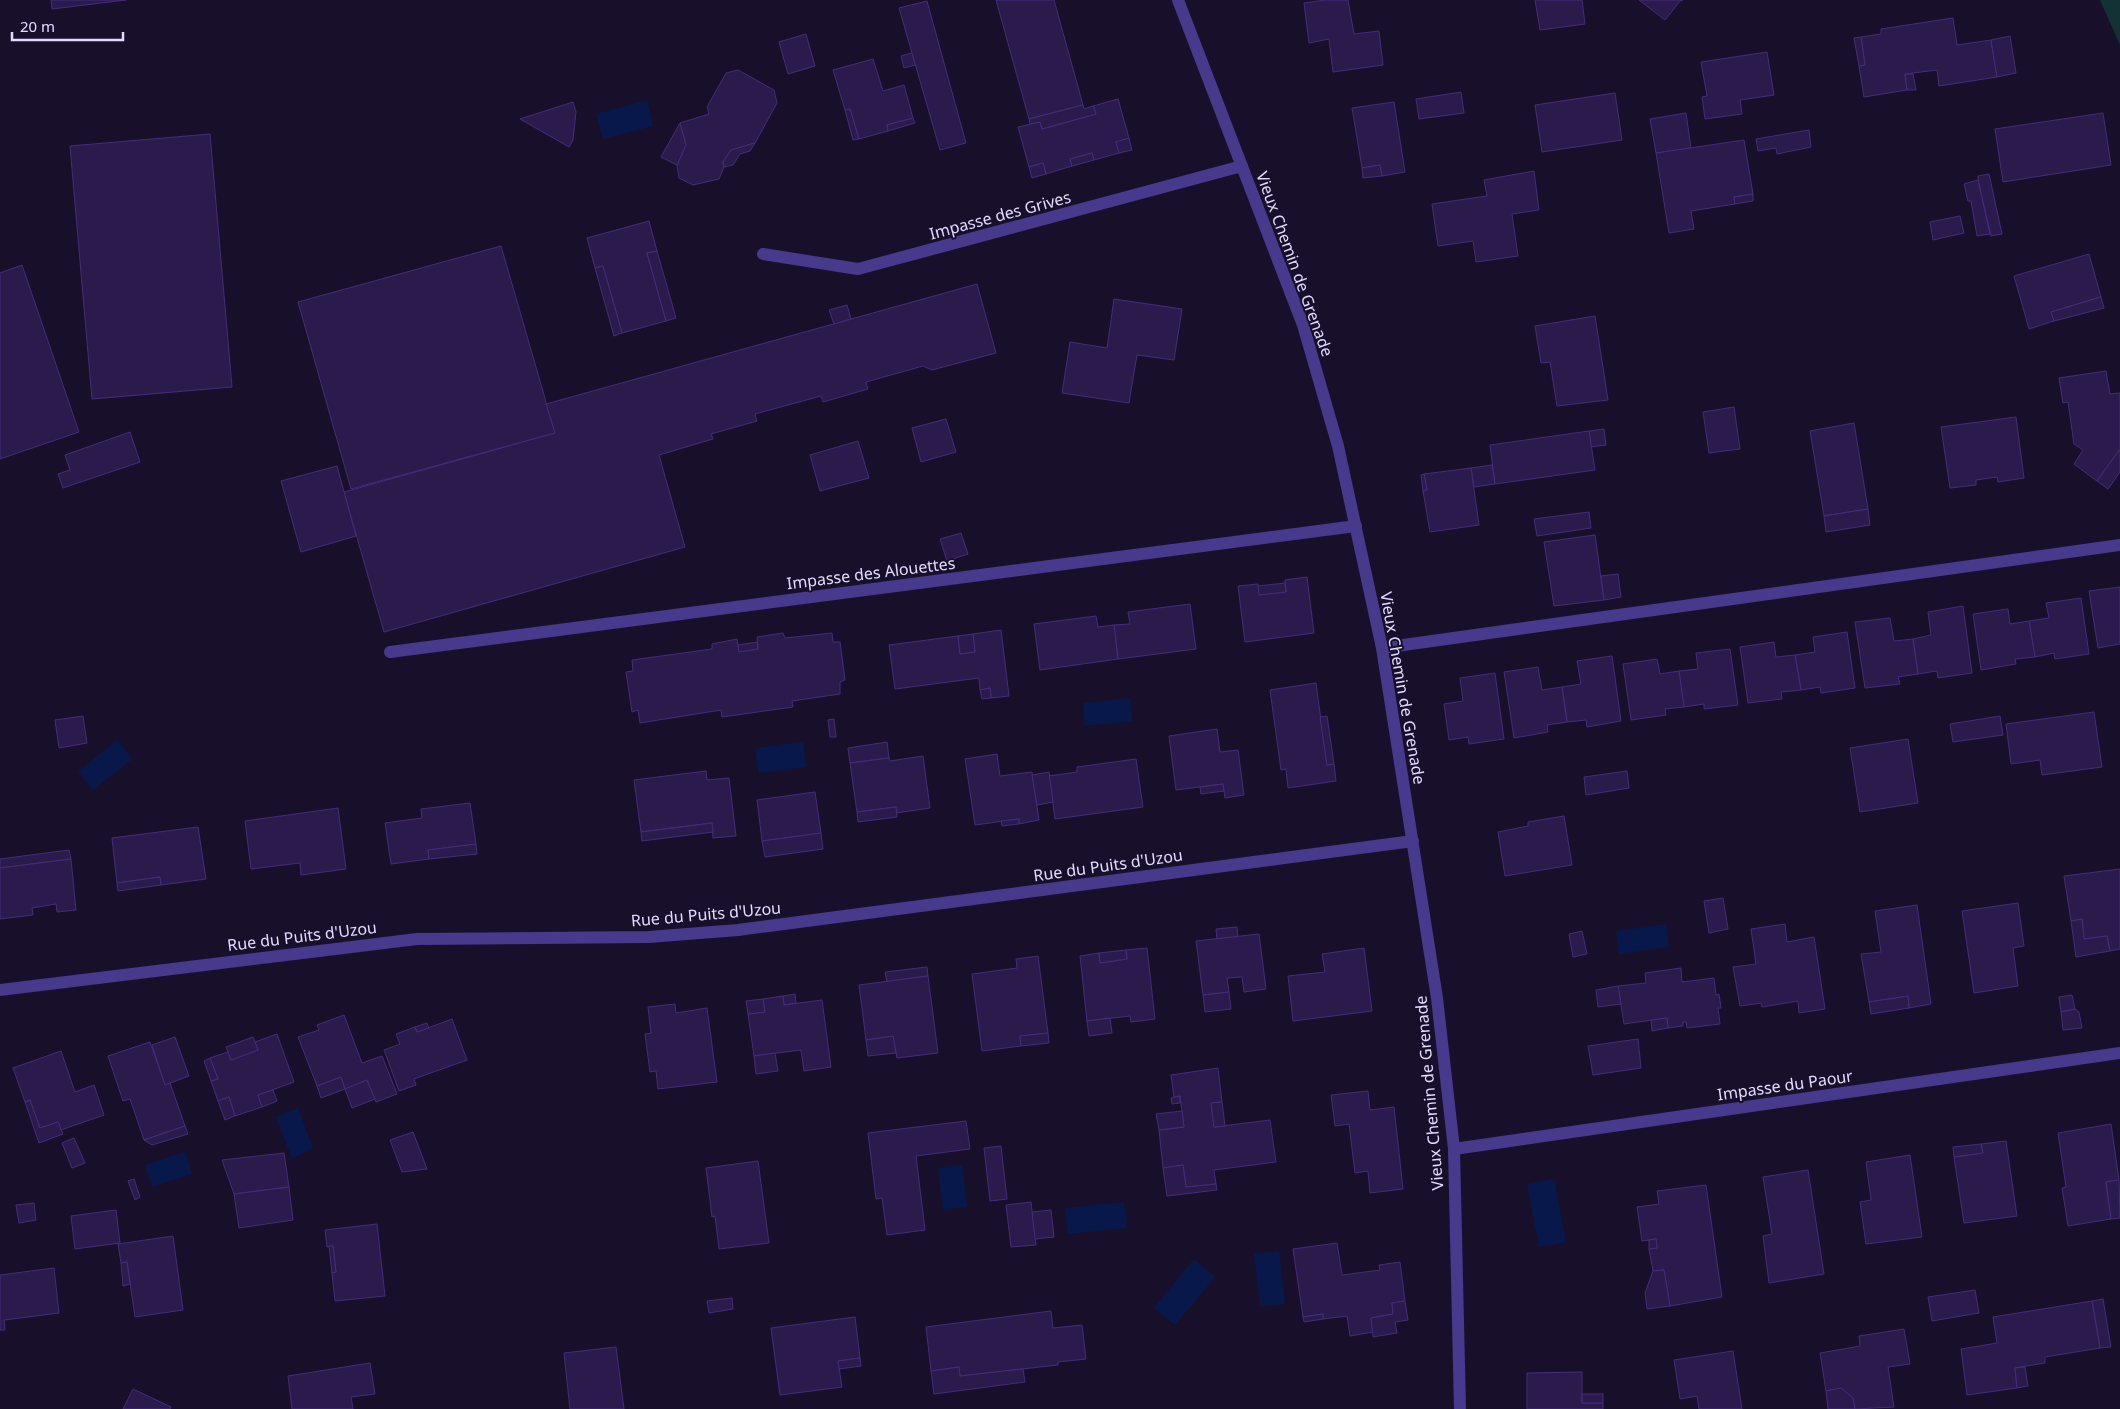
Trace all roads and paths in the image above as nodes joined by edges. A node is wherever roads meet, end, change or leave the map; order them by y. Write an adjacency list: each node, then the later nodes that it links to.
1 (1178, 0): 2 (street, Vieux Chemin de Grenade)
2 (1242, 166): 3 (street, Impasse des Grives); 4 (street, Vieux Chemin de Grenade)
3 (763, 254)
4 (1356, 526): 6 (street, Vieux Chemin de Grenade); 7 (street, Impasse des Alouettes)
5 (2120, 545): 6 (street)
6 (1382, 648): 8 (street, Vieux Chemin de Grenade)
7 (390, 652)
8 (1414, 841): 9 (street, Rue du Puits d'Uzou); 11 (street, Vieux Chemin de Grenade)
9 (0, 990)
10 (2120, 1052): 11 (street, Impasse du Paour)
11 (1454, 1149): 12 (street, Vieux Chemin de Grenade)
12 (1460, 1409)

